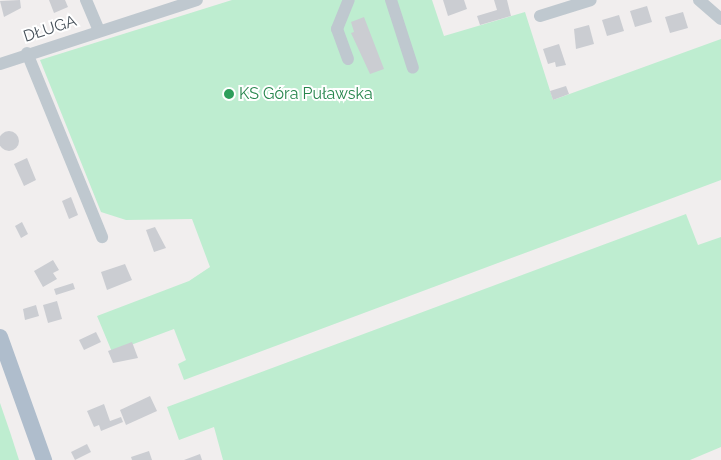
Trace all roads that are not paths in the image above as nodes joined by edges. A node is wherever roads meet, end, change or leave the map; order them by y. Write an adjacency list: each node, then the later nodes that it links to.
1 (86, 0): 9 (street)
2 (197, 0): 9 (street, DŁUGA)
3 (349, 0): 11 (street)
4 (391, 0): 13 (street)
5 (591, 0): 7 (street)
6 (699, 0): 8 (street)
7 (540, 16)
8 (721, 19)
9 (99, 30): 10 (street, DŁUGA)
10 (27, 53): 12 (street, DŁUGA); 14 (street)
11 (348, 59)
12 (0, 64)
13 (413, 68)
14 (102, 237)
15 (0, 336): 16 (main road)
16 (44, 460)

